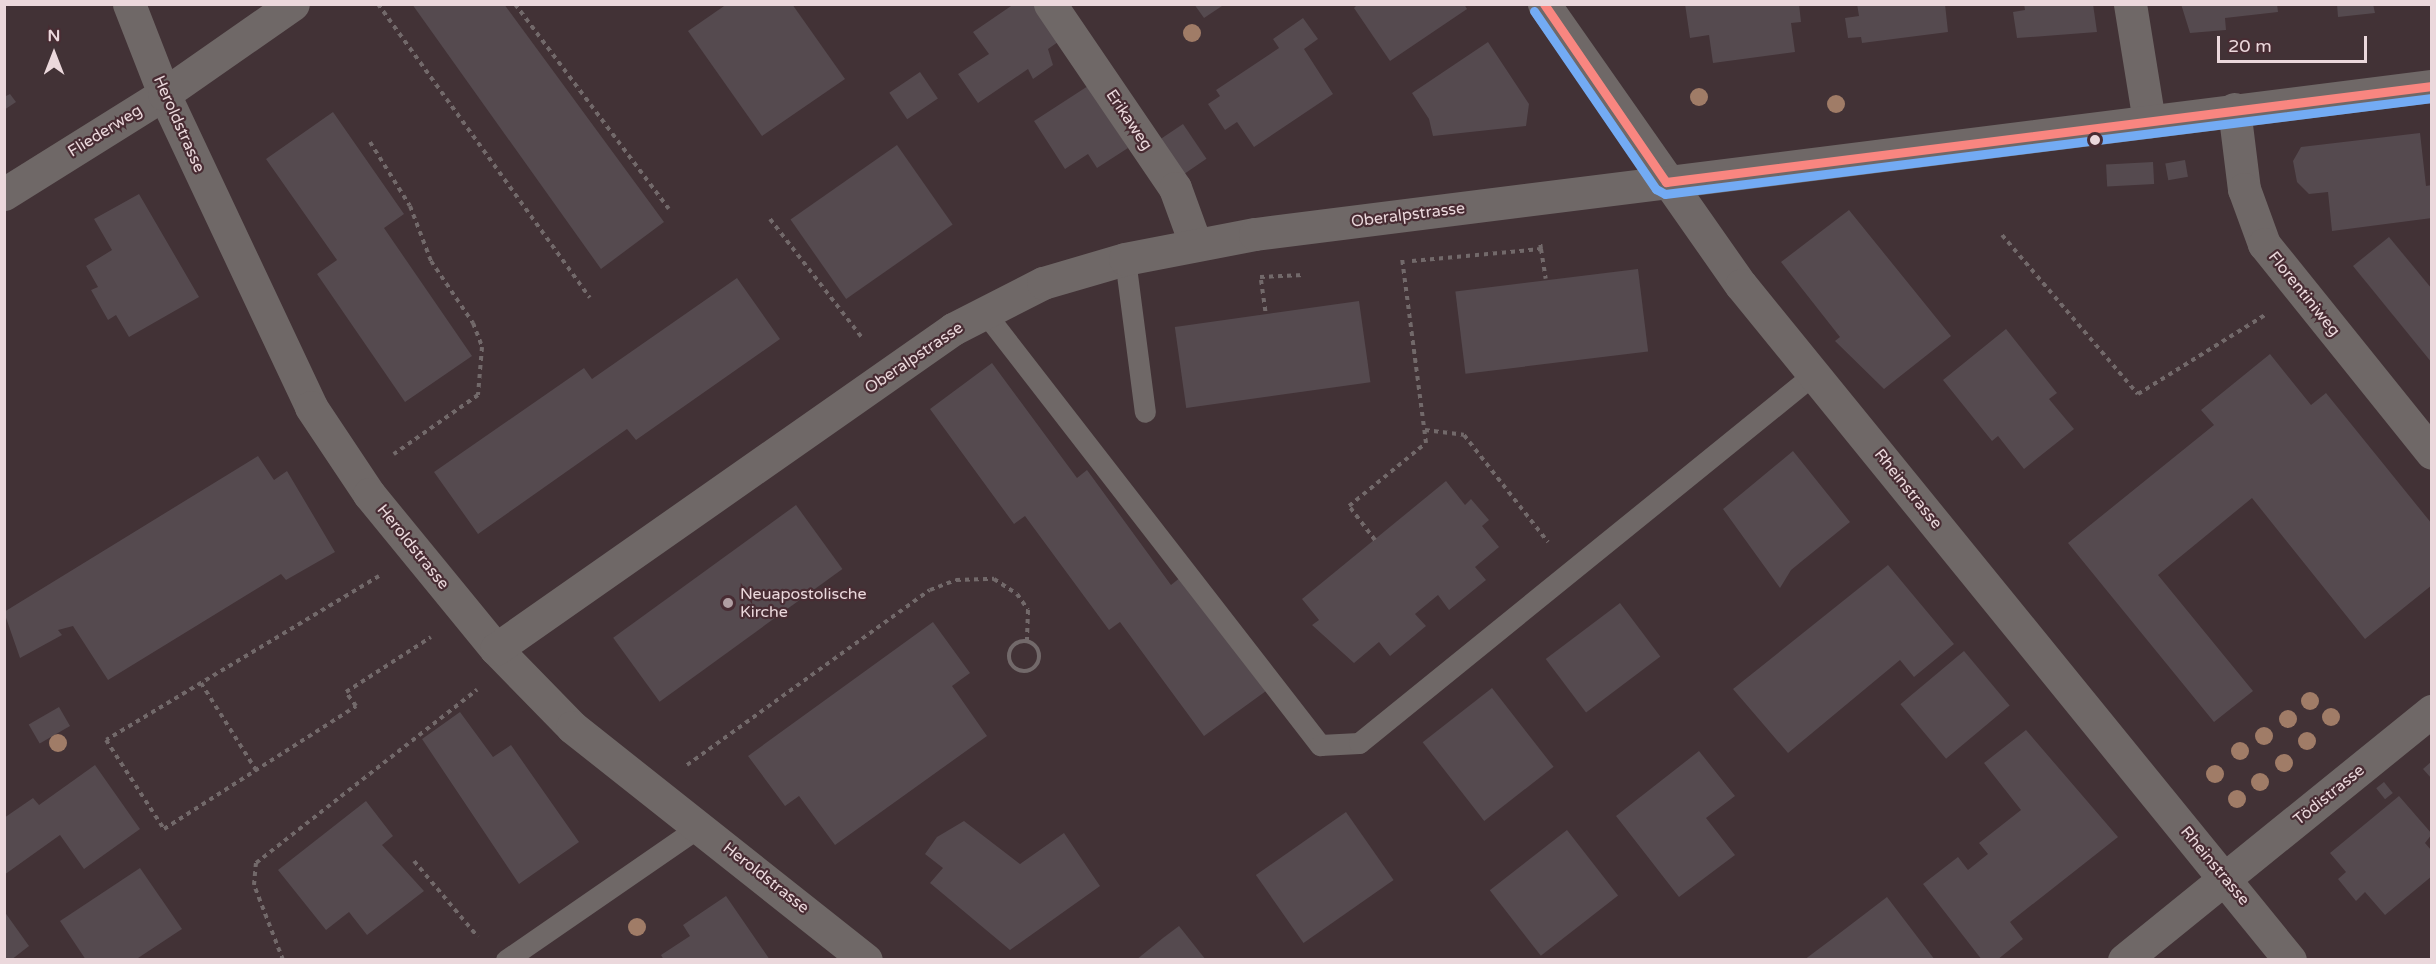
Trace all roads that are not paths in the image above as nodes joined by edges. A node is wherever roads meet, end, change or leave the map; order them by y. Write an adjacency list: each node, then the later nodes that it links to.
1 (129, 4): 7 (street, Heroldstrasse)
2 (293, 4): 7 (street, Fliederweg)
3 (1050, 4): 12 (street, Erikaweg)
4 (1544, 4): 10 (street, Rheinstrasse)
5 (2130, 4): 9 (street)
6 (2432, 86): 8 (street, Oberalpstrasse)
7 (164, 94): 11 (street, Fliederweg); 18 (street, Heroldstrasse)
8 (2234, 109): 9 (street, Oberalpstrasse); 17 (street, Florentiniweg)
9 (2149, 121): 10 (street, Oberalpstrasse)
10 (1666, 182): 12 (street, Oberalpstrasse); 15 (street, Rheinstrasse)
11 (4, 194)
12 (1195, 243): 13 (street, Oberalpstrasse)
13 (1125, 259): 14 (street, Oberalpstrasse); 16 (lane)
14 (985, 313): 15 (lane); 18 (street, Oberalpstrasse)
15 (1814, 375): 21 (street, Rheinstrasse)
16 (1145, 412)
17 (2432, 453)
18 (503, 657): 20 (street, Heroldstrasse)
19 (2432, 711): 21 (street, Tödistrasse)
20 (700, 826): 22 (lane); 23 (street, Heroldstrasse)
21 (2226, 878): 24 (street, Tödistrasse); 25 (street, Rheinstrasse)
22 (506, 960)
23 (866, 960)
24 (2124, 960)
25 (2290, 960)

